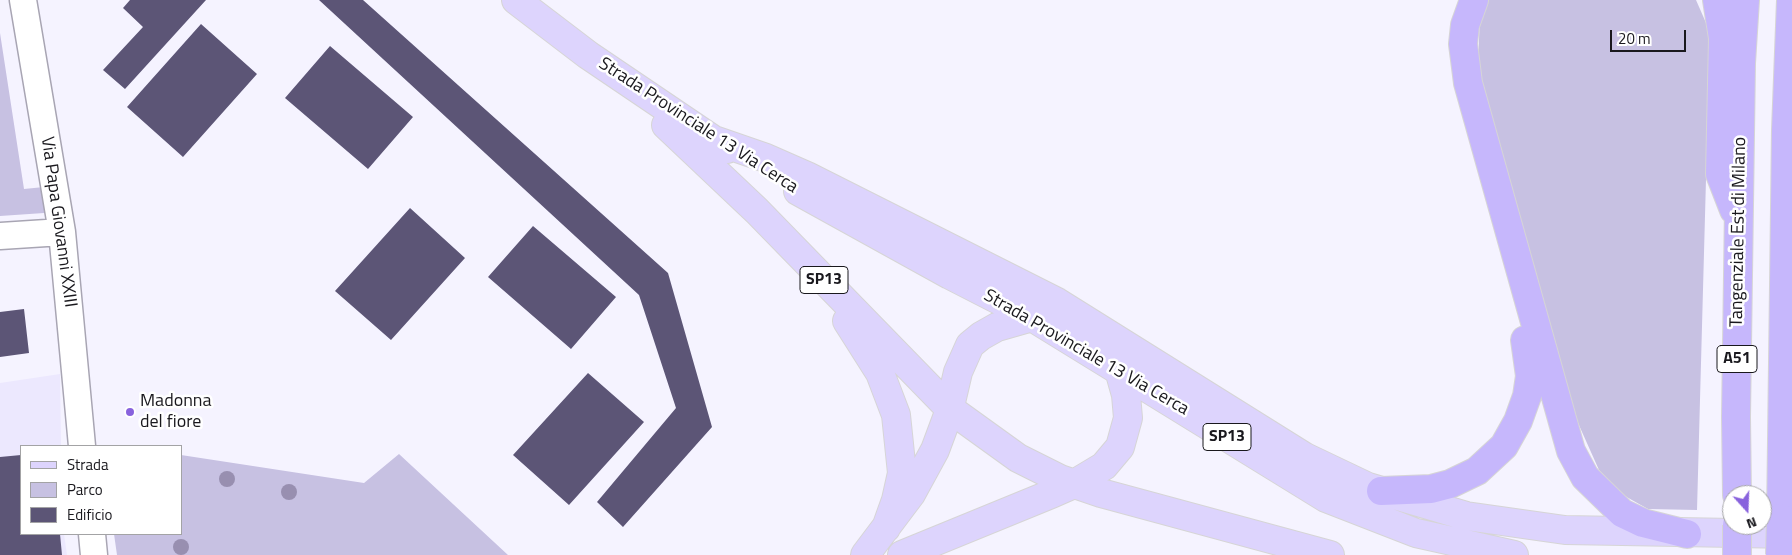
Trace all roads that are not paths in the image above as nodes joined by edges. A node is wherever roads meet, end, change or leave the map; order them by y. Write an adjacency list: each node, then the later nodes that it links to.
1 (22, 0): 12 (street, Via Papa Giovanni XXIII)
2 (516, 0): 8 (main road, SP13)
3 (1457, 0): 21 (highway)
4 (1474, 0): 25 (highway)
5 (1717, 0): 11 (highway)
6 (1745, 0): 11 (highway, Tangenziale Est di Milano / A51)
7 (1791, 0): 9 (highway, A51)
8 (588, 56): 10 (main road, Strada Provinciale 13 Via Cerca / SP13); 14 (main road, Strada Provinciale 13 Via Cerca / SP13)
9 (1789, 124): 22 (highway, A51)
10 (711, 139): 15 (main road, Strada Provinciale 13 Via Cerca / SP13); 21 (main road)
11 (1739, 223): 20 (highway, Tangenziale Est di Milano / A51)
12 (62, 232): 13 (street); 18 (street, Via Papa Giovanni XXIII)
13 (0, 236)
14 (789, 244): 17 (main road, Strada Provinciale 13 Via Cerca / SP13); 23 (main road)
15 (1032, 317): 16 (main road, Strada Provinciale 13 Via Cerca / SP13); 17 (main road)
16 (1119, 370): 19 (main road); 33 (main road, Strada Provinciale 13 Via Cerca / SP13)
17 (950, 409): 19 (main road, Strada Provinciale 13 Via Cerca / SP13); 23 (main road)
18 (82, 445)
19 (1074, 484): 24 (main road, Strada Provinciale 13 Via Cerca / SP13); 30 (main road)
20 (1736, 485)
21 (1381, 491): 25 (main road)
22 (1786, 526): 25 (main road); 35 (highway, A51, bridge)
23 (886, 528): 29 (main road)
24 (1244, 531): 31 (main road); 32 (main road, Strada Provinciale 13 Via Cerca / SP13)
25 (1687, 534)
26 (92, 535): 28 (street)
27 (1737, 535): 34 (highway, bridge)
28 (94, 555)
29 (865, 555)
30 (902, 555)
31 (1278, 555)
32 (1330, 555)
33 (1514, 555)
34 (1737, 555)
35 (1780, 555)

